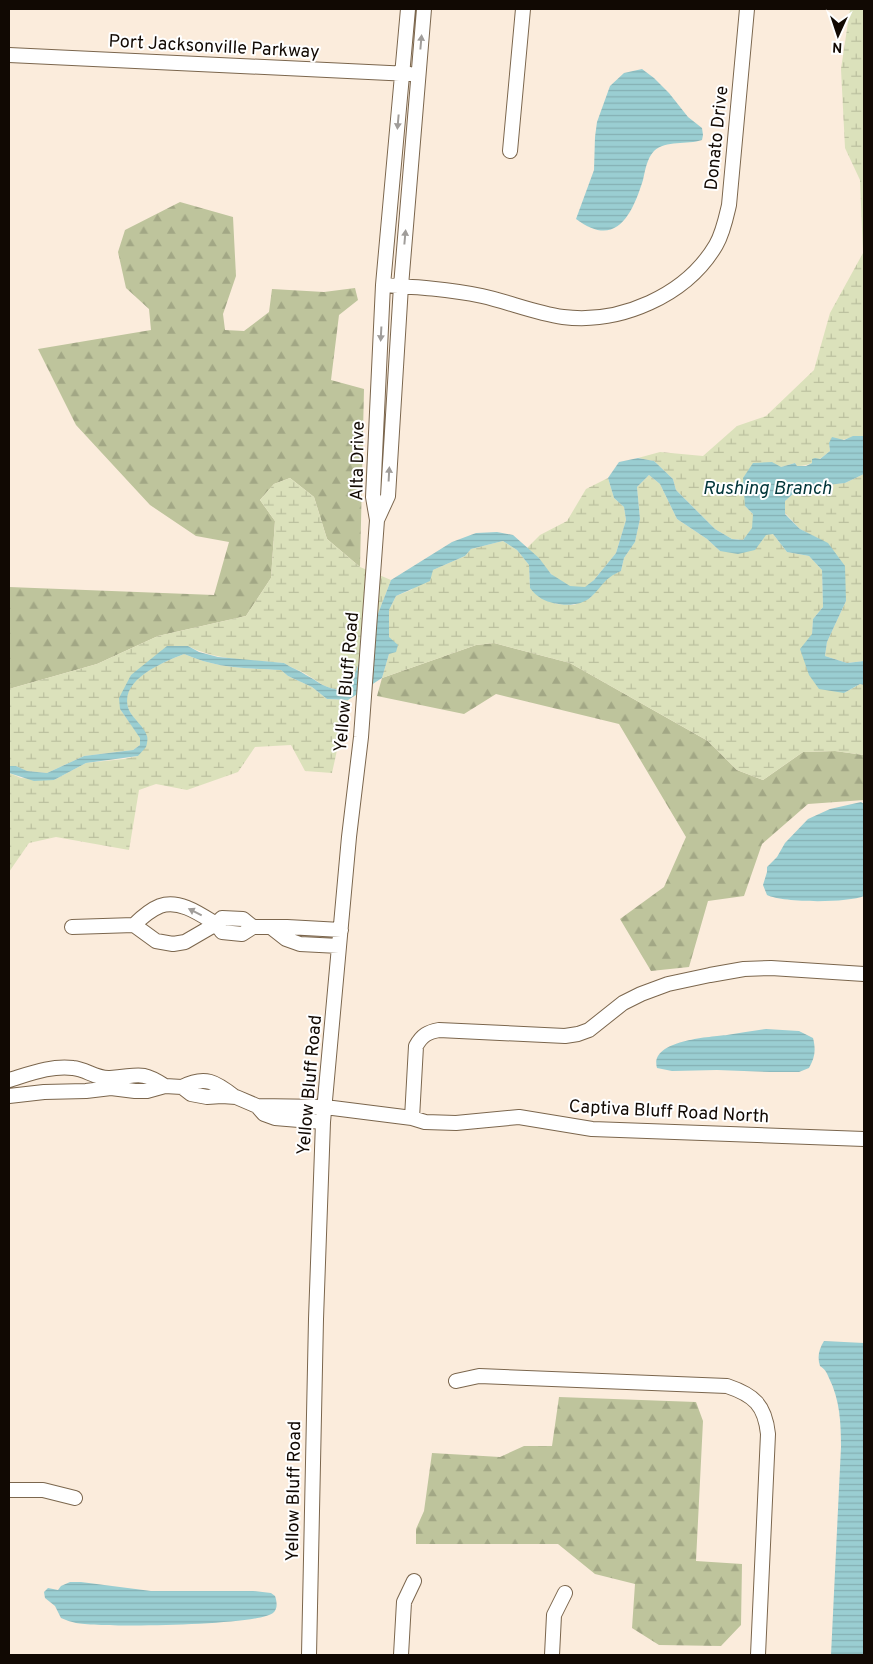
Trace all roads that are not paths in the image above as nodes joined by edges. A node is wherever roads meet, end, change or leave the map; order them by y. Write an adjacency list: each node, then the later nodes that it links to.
1 (408, 9): 6 (street, Alta Drive)
2 (424, 9): 7 (street, Alta Drive, one-way to 2)
3 (523, 9): 8 (street)
4 (747, 9): 10 (street, Donato Drive)
5 (9, 55): 6 (street, Port Jacksonville Parkway)
6 (402, 73): 7 (street, Port Jacksonville Parkway); 9 (street, Alta Drive, one-way to 9)
7 (418, 74): 10 (street, Alta Drive, one-way to 7)
8 (510, 151)
9 (383, 285): 10 (street, Donato Drive); 11 (street, Alta Drive, one-way to 11)
10 (401, 286): 11 (street, Alta Drive, one-way to 10)
11 (377, 520): 17 (street, Yellow Bluff Road)
12 (216, 924): 13 (street); 13 (street, one-way to 13); 15 (street)
13 (134, 925): 14 (street)
14 (72, 927)
15 (272, 928): 16 (street); 18 (street)
16 (301, 928): 17 (street); 18 (street)
17 (341, 930): 19 (street, Yellow Bluff Road)
18 (300, 944): 19 (street)
19 (339, 946): 25 (street, Yellow Bluff Road)
20 (864, 974): 26 (street)
21 (9, 1080): 22 (street)
22 (165, 1086): 23 (street); 24 (street)
23 (9, 1096)
24 (257, 1106): 25 (street, Captiva Bluff Road North); 27 (street)
25 (324, 1107): 26 (street, Captiva Bluff Road North); 27 (street, Yellow Bluff Road)
26 (412, 1118): 28 (street, Captiva Bluff Road North)
27 (324, 1122): 34 (street, Yellow Bluff Road)
28 (864, 1139)
29 (456, 1381): 37 (street)
30 (9, 1490): 31 (street)
31 (75, 1498)
32 (414, 1581): 35 (street)
33 (565, 1593): 36 (street)
34 (309, 1655)
35 (401, 1655)
36 (552, 1655)
37 (758, 1655)

